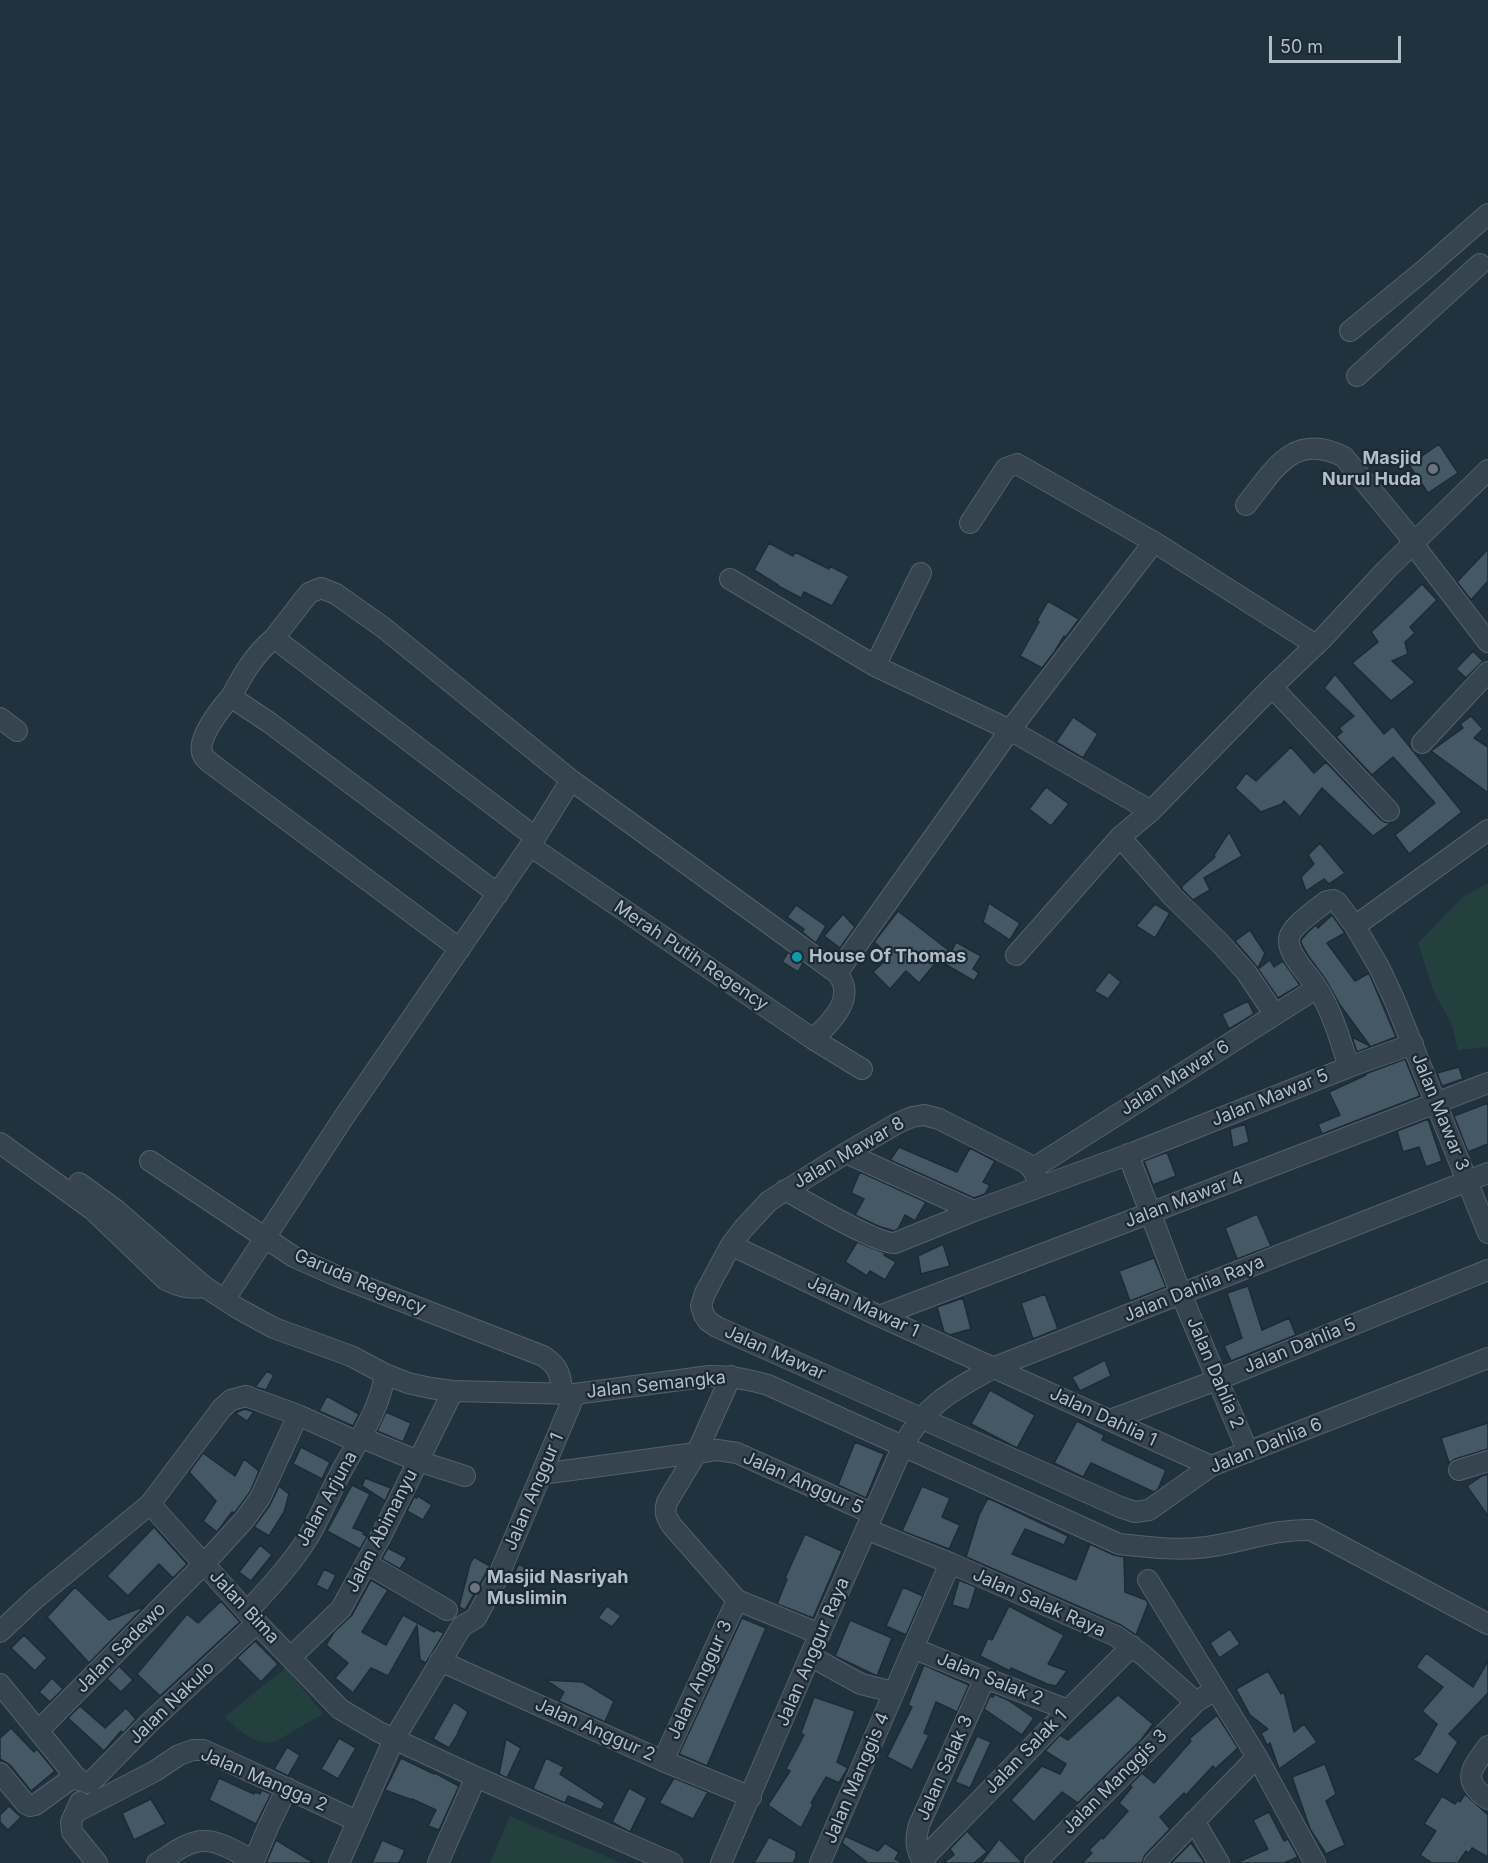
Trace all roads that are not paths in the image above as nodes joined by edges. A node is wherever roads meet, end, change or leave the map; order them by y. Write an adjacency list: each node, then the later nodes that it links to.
1 (1488, 214): 2 (street)
2 (1460, 239): 3 (street); 4 (street)
3 (1484, 269): 5 (street)
4 (1350, 331)
5 (1357, 376)
6 (1488, 471): 10 (street)
7 (1246, 505): 10 (street)
8 (970, 523): 9 (street)
9 (1154, 542): 15 (street); 21 (street)
10 (1413, 544): 14 (street); 15 (street)
11 (921, 573): 16 (street)
12 (730, 579): 16 (street)
13 (274, 638): 19 (street); 24 (street); 29 (street, Merah Putih Regency)
14 (1488, 642)
15 (1316, 645): 18 (street)
16 (875, 666): 21 (street)
17 (1488, 672): 23 (street)
18 (1272, 687): 25 (street); 26 (street)
19 (231, 697): 30 (street); 32 (street)
20 (0, 718): 22 (street)
21 (1010, 730): 25 (street); 34 (street)
22 (17, 731)
23 (1422, 742)
24 (571, 780): 29 (street); 34 (street)
25 (1150, 811): 28 (street)
26 (1389, 811)
27 (1488, 830): 31 (street)
28 (1120, 837): 33 (street); 36 (street)
29 (532, 842): 30 (street); 37 (street, Merah Putih Regency)
30 (498, 894): 32 (street)
31 (1355, 926): 35 (street, Jalan Mawar 3); 38 (street, Jalan Mawar 3)
32 (460, 949): 55 (street)
33 (1016, 955)
34 (837, 973): 37 (street)
35 (1317, 988): 36 (street, Jalan Mawar 6); 39 (street)
36 (1275, 1015): 48 (street, Jalan Mawar 6)
37 (813, 1039): 40 (street, Merah Putih Regency)
38 (1413, 1044): 39 (street, Jalan Mawar 5); 42 (street, Jalan Mawar 3)
39 (1349, 1067): 45 (street, Jalan Mawar 5)
40 (862, 1068)
41 (1488, 1083): 42 (street, Jalan Mawar 4)
42 (1436, 1104): 49 (street, Jalan Mawar 3); 53 (street, Jalan Mawar 4)
43 (0, 1143): 58 (street)
44 (846, 1153): 48 (street, Jalan Mawar 8); 51 (street, Jalan Mawar 8); 52 (street)
45 (1128, 1154): 48 (street, Jalan Mawar 5); 53 (street, Jalan Dahlia 2)
46 (150, 1161): 55 (street, Garuda Regency)
47 (1488, 1173): 49 (street, Jalan Dahlia Raya)
48 (1036, 1177): 52 (street)
49 (1467, 1180): 54 (street, Jalan Mawar 3); 59 (street, Jalan Dahlia Raya)
50 (79, 1183): 58 (street, Jalan Semangka)
51 (784, 1190): 52 (street); 56 (street, Jalan Mawar 8)
52 (974, 1211)
53 (1150, 1214): 59 (street, Jalan Dahlia 2); 61 (street, Jalan Mawar 4)
54 (1488, 1233)
55 (265, 1238): 60 (street); 68 (street, Garuda Regency)
56 (731, 1245): 61 (street, Jalan Mawar 1); 71 (street, Jalan Mawar)
57 (1488, 1270): 66 (street, Jalan Dahlia 5)
58 (206, 1287): 60 (street, Jalan Semangka)
59 (1181, 1294): 63 (street, Jalan Dahlia Raya); 66 (street, Jalan Dahlia 2)
60 (225, 1299): 64 (street, Jalan Semangka)
61 (879, 1316): 63 (street, Jalan Mawar 1)
62 (1488, 1358): 74 (street, Jalan Dahlia 6)
63 (995, 1367): 70 (street, Jalan Dahlia 1); 71 (street, Jalan Dahlia Raya)
64 (385, 1374): 67 (street, Jalan Semangka); 72 (street, Jalan Arjuna)
65 (731, 1376): 68 (street, Jalan Semangka); 71 (street, Jalan Semangka); 73 (street)
66 (1217, 1380): 70 (street, Jalan Dahlia 5); 74 (street, Jalan Dahlia 2)
67 (453, 1390): 68 (street, Jalan Semangka); 75 (street, Jalan Abimanyu)
68 (569, 1394): 79 (street, Jalan Anggur 1)
69 (298, 1415): 72 (street); 81 (street); 85 (street, Jalan Sadewo)
70 (1110, 1420): 77 (street, Jalan Dahlia 1)
71 (911, 1433): 77 (street, Jalan Dahlia 6); 82 (street, Jalan Anggur Raya); 90 (street)
72 (359, 1440): 75 (street); 89 (street, Jalan Arjuna)
73 (697, 1452): 79 (street, Jalan Anggur 5); 82 (street, Jalan Anggur 5); 87 (street)
74 (1248, 1452): 77 (street, Jalan Dahlia 6)
75 (418, 1461): 80 (street); 83 (street, Jalan Abimanyu)
76 (1488, 1461): 78 (street)
77 (1211, 1466)
78 (1459, 1470)
79 (542, 1474): 97 (street, Jalan Anggur 1)
80 (465, 1476)
81 (150, 1504): 85 (street, Jalan Bima); 91 (street)
82 (870, 1521): 84 (street, Jalan Salak Raya); 92 (street, Jalan Anggur Raya)
83 (366, 1563): 88 (street); 96 (street, Jalan Abimanyu)
84 (950, 1563): 93 (street, Jalan Salak Raya); 94 (street, Jalan Manggis 4)
85 (204, 1564): 89 (street, Jalan Bima); 104 (street, Jalan Sadewo)
86 (1148, 1580): 100 (street)
87 (737, 1600): 92 (street); 108 (street, Jalan Anggur 3)
88 (447, 1610)
89 (252, 1617): 96 (street, Jalan Bima); 111 (street, Jalan Nakulo)
90 (1488, 1624)
91 (0, 1632)
92 (820, 1634): 95 (street, Jalan Anggur Raya)
93 (1132, 1646): 102 (street, Jalan Salak Raya); 103 (street, Jalan Salak 1)
94 (913, 1648): 98 (street, Jalan Salak 2); 101 (street, Jalan Manggis 4)
95 (810, 1656): 101 (street, Jalan Manggis 4); 113 (street, Jalan Anggur Raya)
96 (291, 1657): 105 (street, Jalan Bima)
97 (440, 1661): 105 (street, Jalan Anggur 1); 108 (street, Jalan Anggur 2)
98 (985, 1678): 103 (street, Jalan Salak 2); 118 (street, Jalan Salak 3)
99 (0, 1684): 104 (street)
100 (1217, 1689): 102 (street, Jalan Manggis 3); 107 (street)
101 (893, 1692): 126 (street, Jalan Manggis 4)
102 (1196, 1702): 127 (street, Jalan Manggis 3)
103 (1068, 1710): 118 (street, Jalan Salak 1)
104 (38, 1731): 111 (street)
105 (394, 1739): 110 (street, Jalan Bima); 116 (street, Jalan Anggur 1)
106 (1488, 1746): 114 (street)
107 (1257, 1757): 117 (street); 130 (street)
108 (663, 1761): 113 (street, Jalan Anggur 2)
109 (0, 1773): 111 (street, Jalan Nakulo)
110 (476, 1777): 123 (street); 124 (street, Jalan Bima)
111 (81, 1779): 115 (street)
112 (287, 1788): 115 (street, Jalan Mangga 2); 116 (street, Jalan Mangga 2); 119 (street)
113 (751, 1797): 125 (street, Jalan Anggur Raya)
114 (1488, 1799)
115 (76, 1812): 120 (street)
116 (357, 1821): 122 (street, Jalan Anggur 1)
117 (1194, 1821): 128 (street); 129 (street)
118 (923, 1861)
119 (254, 1862): 121 (street)
120 (97, 1863)
121 (157, 1863)
122 (339, 1863)
123 (438, 1863)
124 (672, 1863)
125 (721, 1863)
126 (820, 1863)
127 (1035, 1863)
128 (1154, 1863)
129 (1219, 1863)
130 (1315, 1863)

